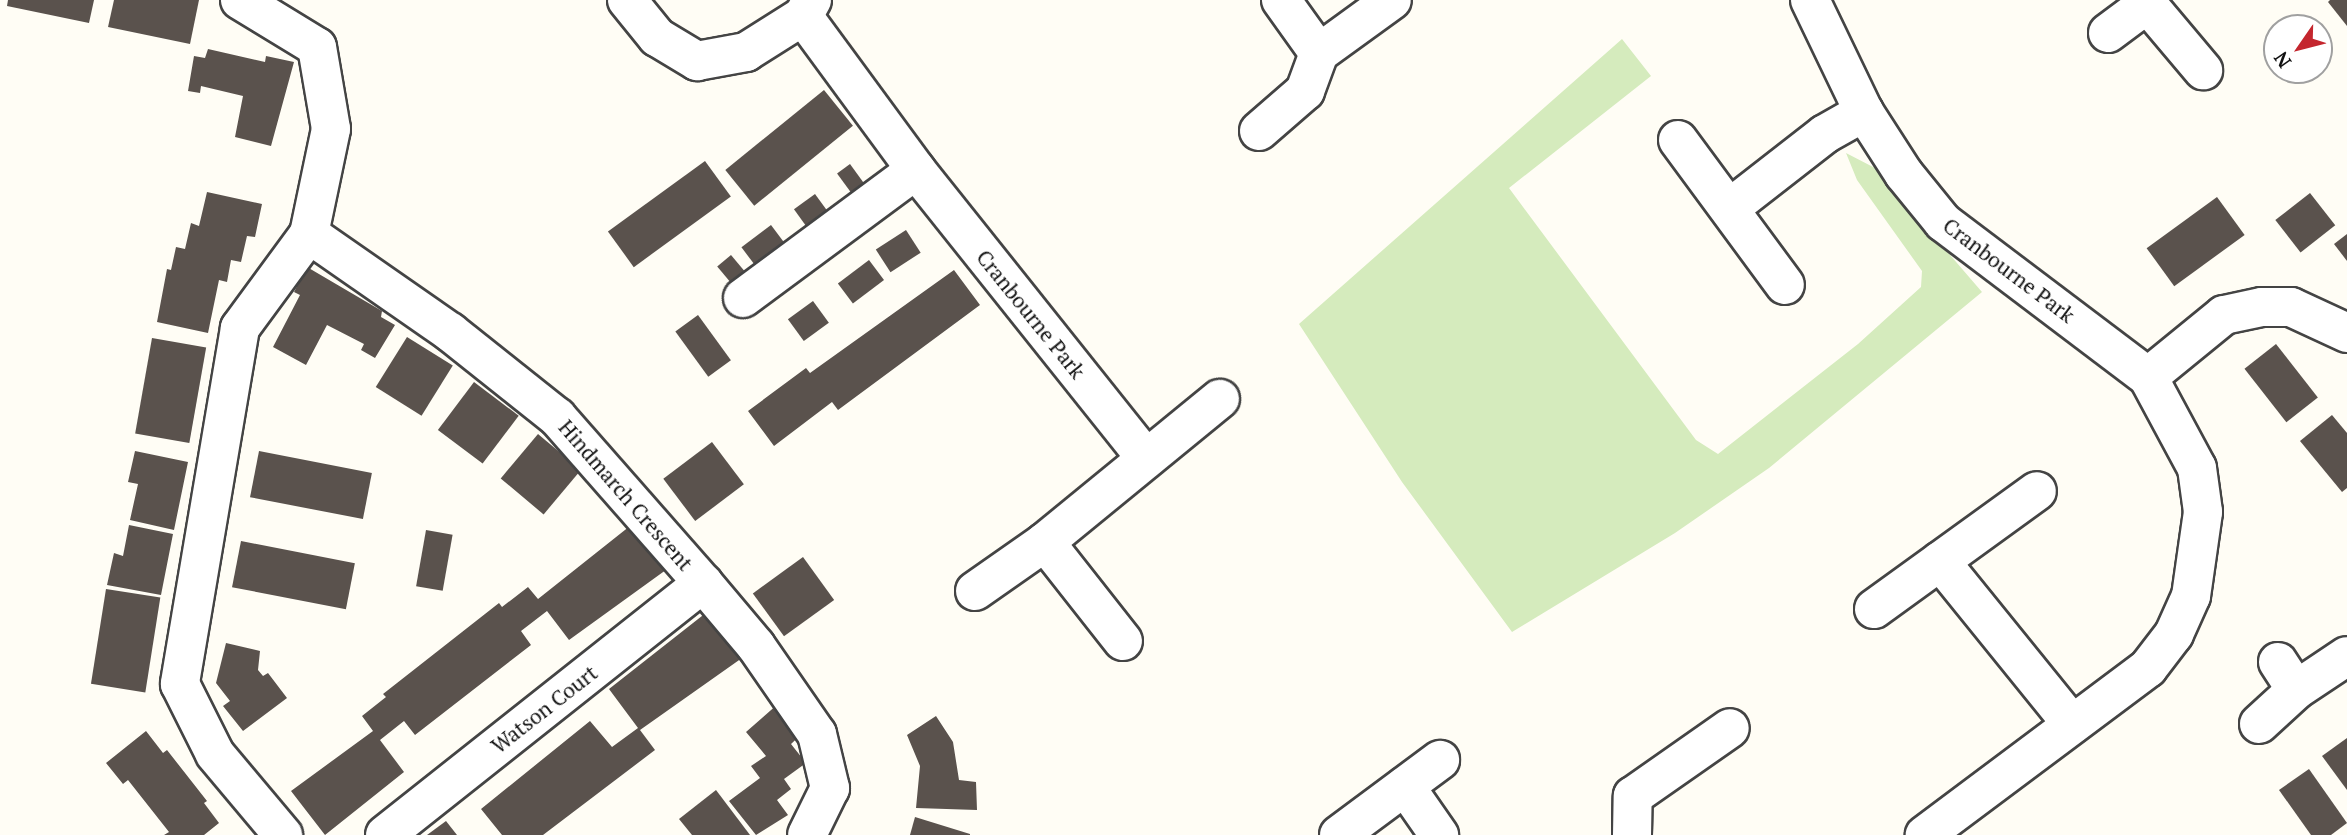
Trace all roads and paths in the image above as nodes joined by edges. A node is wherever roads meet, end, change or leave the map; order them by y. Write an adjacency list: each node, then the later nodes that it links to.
1 (240, 0): 16 (street)
2 (627, 0): 7 (street, Cranbourne Park)
3 (1281, 0): 9 (street)
4 (1392, 0): 9 (street)
5 (1810, 0): 11 (street, Cranbourne Park)
6 (2145, 2): 8 (street); 10 (street)
7 (808, 8): 14 (street, Cranbourne Park)
8 (2108, 33)
9 (1319, 53): 12 (street)
10 (2203, 70)
11 (1864, 112): 15 (street); 20 (street, Cranbourne Park)
12 (1259, 131)
13 (1678, 140): 15 (street)
14 (916, 170): 18 (street); 22 (street, Cranbourne Park)
15 (1730, 208): 17 (street)
16 (309, 234): 26 (street, Hindmarch Crescent); 36 (street)
17 (1786, 285)
18 (743, 298)
19 (2347, 333): 20 (street)
20 (2148, 377): 31 (street, Cranbourne Park)
21 (1220, 399): 22 (street)
22 (1146, 458): 24 (street)
23 (2037, 491): 25 (street)
24 (1045, 542): 27 (street); 29 (street)
25 (1940, 561): 28 (street); 31 (street)
26 (703, 583): 37 (street, Watson Court); 38 (street, Hindmarch Crescent)
27 (975, 591)
28 (1874, 609)
29 (1123, 641)
30 (2347, 656): 32 (street)
31 (2072, 724): 42 (street, Cranbourne Park)
32 (2259, 724)
33 (1730, 728): 41 (street)
34 (1440, 760): 35 (street)
35 (1405, 786): 39 (street); 40 (street)
36 (283, 835)
37 (385, 835)
38 (807, 835)
39 (1339, 835)
40 (1440, 835)
41 (1632, 835)
42 (1925, 835)

